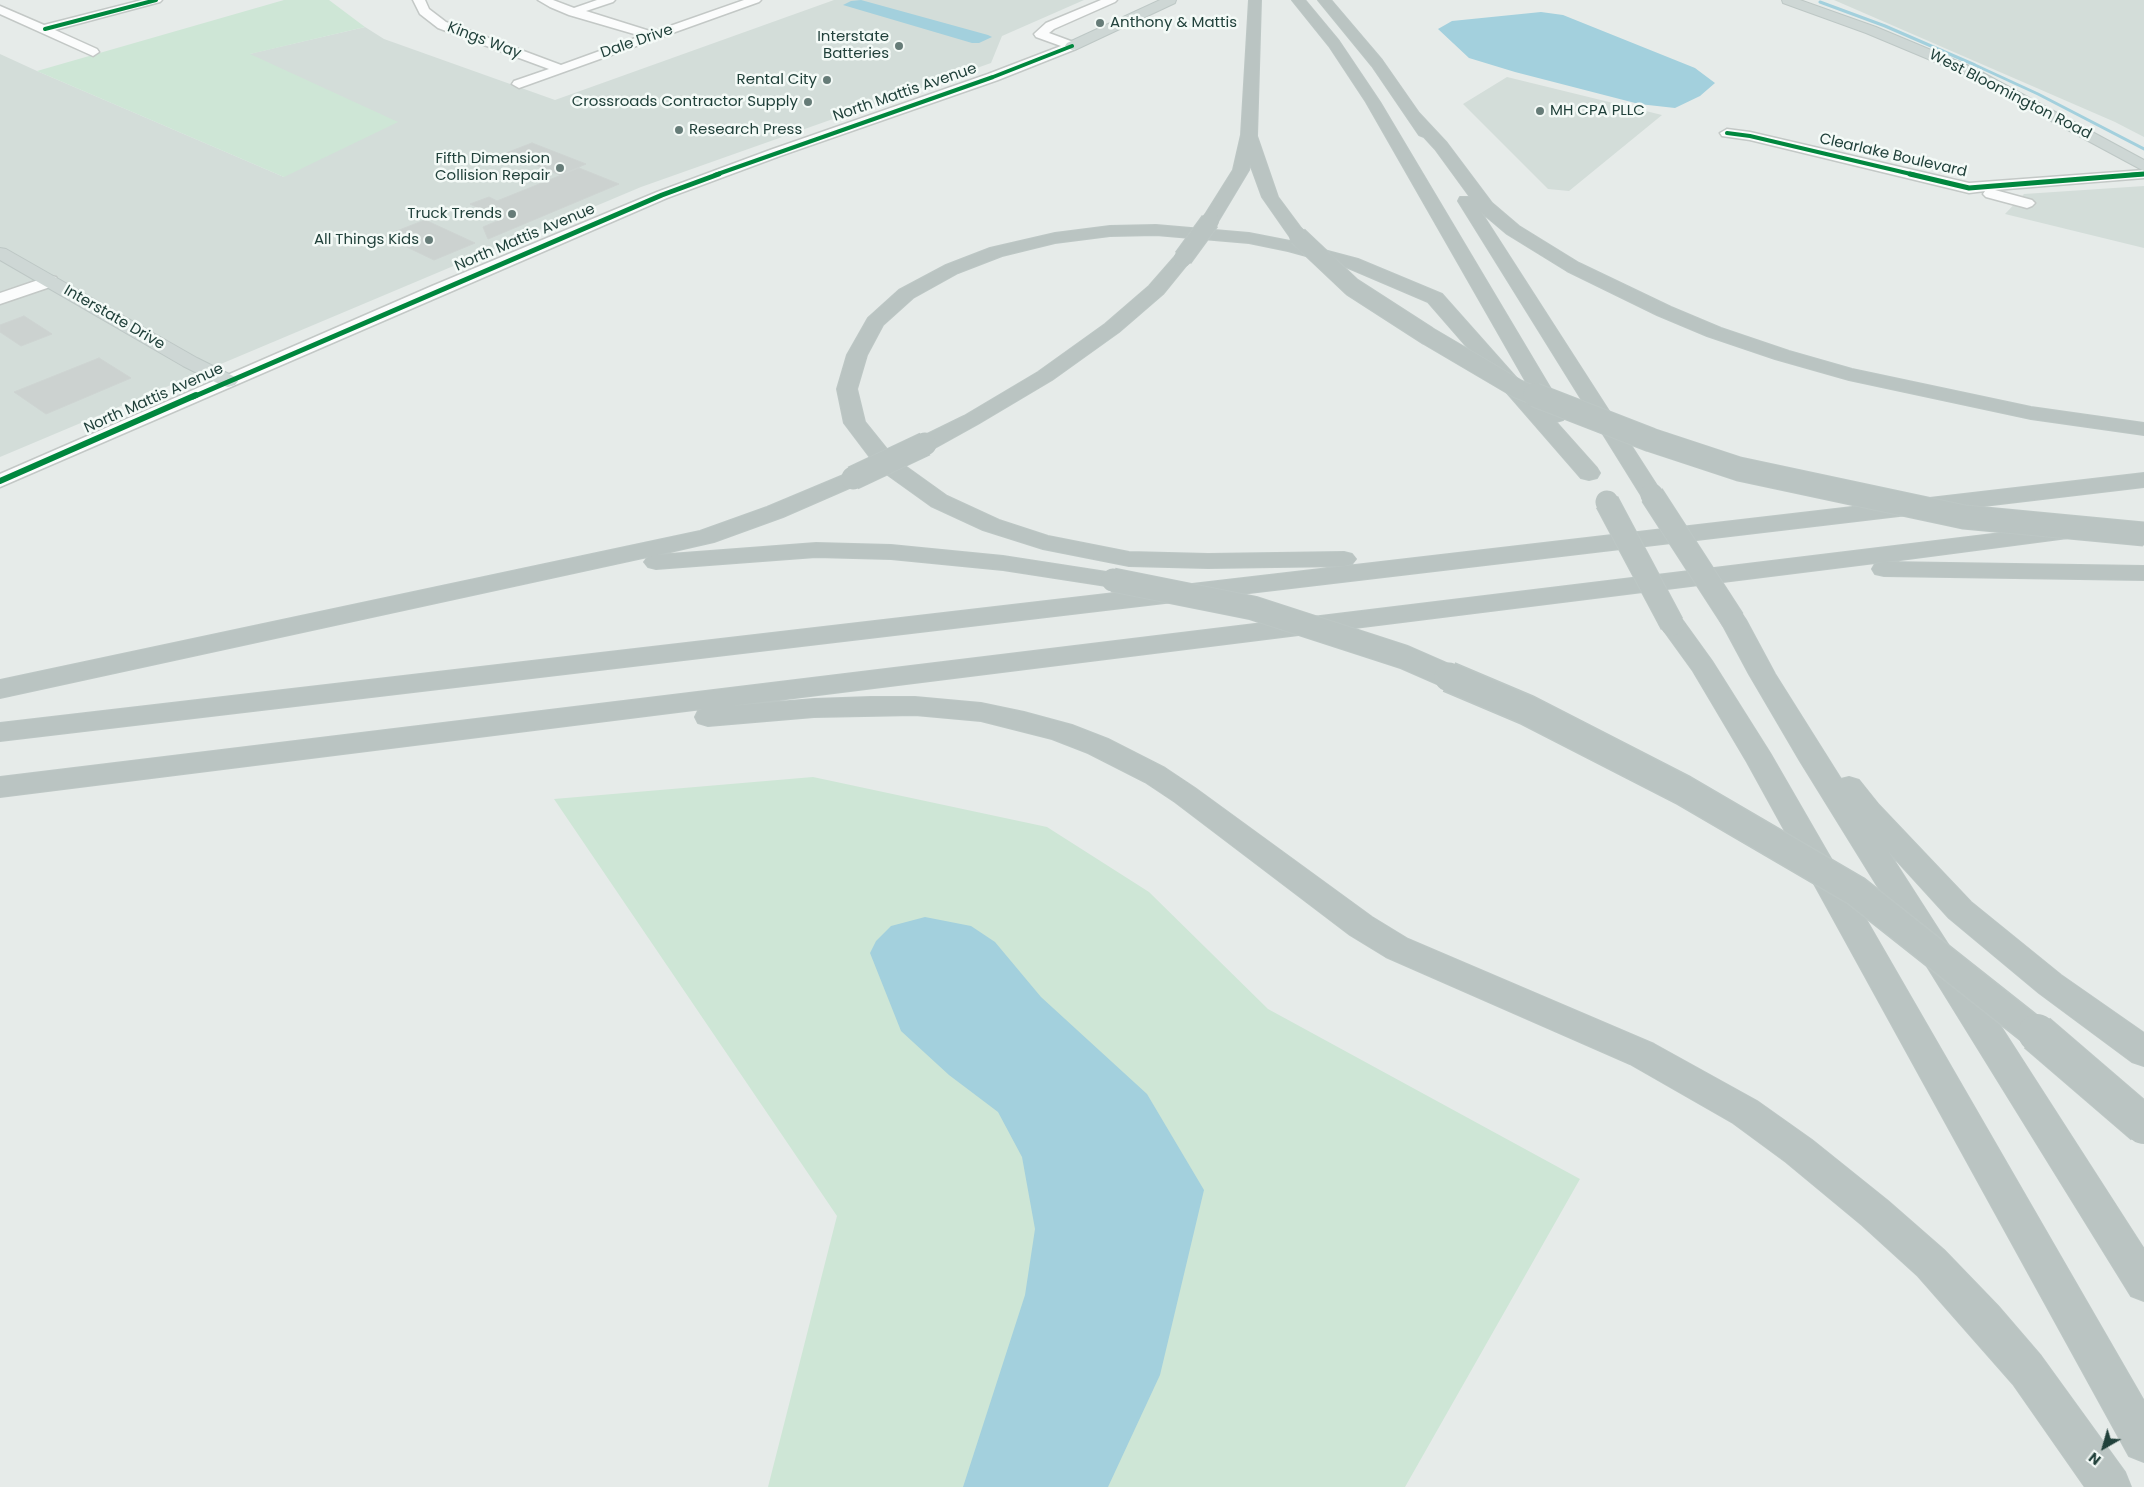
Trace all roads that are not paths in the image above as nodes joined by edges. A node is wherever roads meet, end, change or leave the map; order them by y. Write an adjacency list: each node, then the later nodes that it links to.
1 (419, 0): 20 (street, Kings Way)
2 (544, 0): 13 (street)
3 (609, 0): 13 (street)
4 (755, 0): 16 (street, Dale Drive)
5 (1111, 0): 15 (street)
6 (1170, 0): 17 (main road, North Mattis Avenue)
7 (1255, 0): 24 (highway)
8 (1298, 0): 34 (highway)
9 (1324, 0): 22 (highway)
10 (1788, 0): 25 (main road, West Bloomington Road)
11 (156, 2): 14 (street)
12 (0, 10): 14 (street)
13 (573, 12): 16 (street)
14 (45, 30): 18 (street)
15 (1040, 34): 17 (street); 19 (street)
16 (652, 36): 20 (street, Dale Drive)
17 (1072, 46): 19 (street, North Mattis Avenue)
18 (93, 52)
19 (1046, 56): 32 (street, North Mattis Avenue)
20 (560, 69): 21 (street, Dale Drive)
21 (519, 84)
22 (1415, 116): 33 (highway); 43 (highway, bridge)
23 (1726, 133): 27 (street, Clearlake Boulevard)
24 (1249, 134): 38 (highway, bridge); 41 (highway, bridge)
25 (2144, 166)
26 (2144, 174): 27 (street, Clearlake Boulevard)
27 (1969, 188): 28 (street, Clearlake Boulevard)
28 (2027, 203)
29 (0, 253): 30 (main road, Interstate Drive)
30 (50, 281): 31 (street); 32 (main road, Interstate Drive)
31 (0, 299)
32 (228, 381): 36 (street, North Mattis Avenue)
33 (2144, 429)
34 (1589, 473): 39 (highway); 51 (highway, bridge)
35 (2144, 480): 39 (highway)
36 (0, 481)
37 (2144, 523): 40 (highway)
38 (2144, 534)
39 (1503, 555): 45 (highway)
40 (1783, 567): 42 (highway); 46 (highway)
41 (550, 570): 44 (highway); 49 (highway, bridge)
42 (2144, 574)
43 (1762, 674): 48 (highway); 50 (highway)
44 (0, 689)
45 (0, 732)
46 (340, 746): 47 (highway); 52 (highway)
47 (0, 787)
48 (2144, 1052)
49 (2144, 1125)
50 (2144, 1283)
51 (2144, 1442)
52 (2110, 1487)

